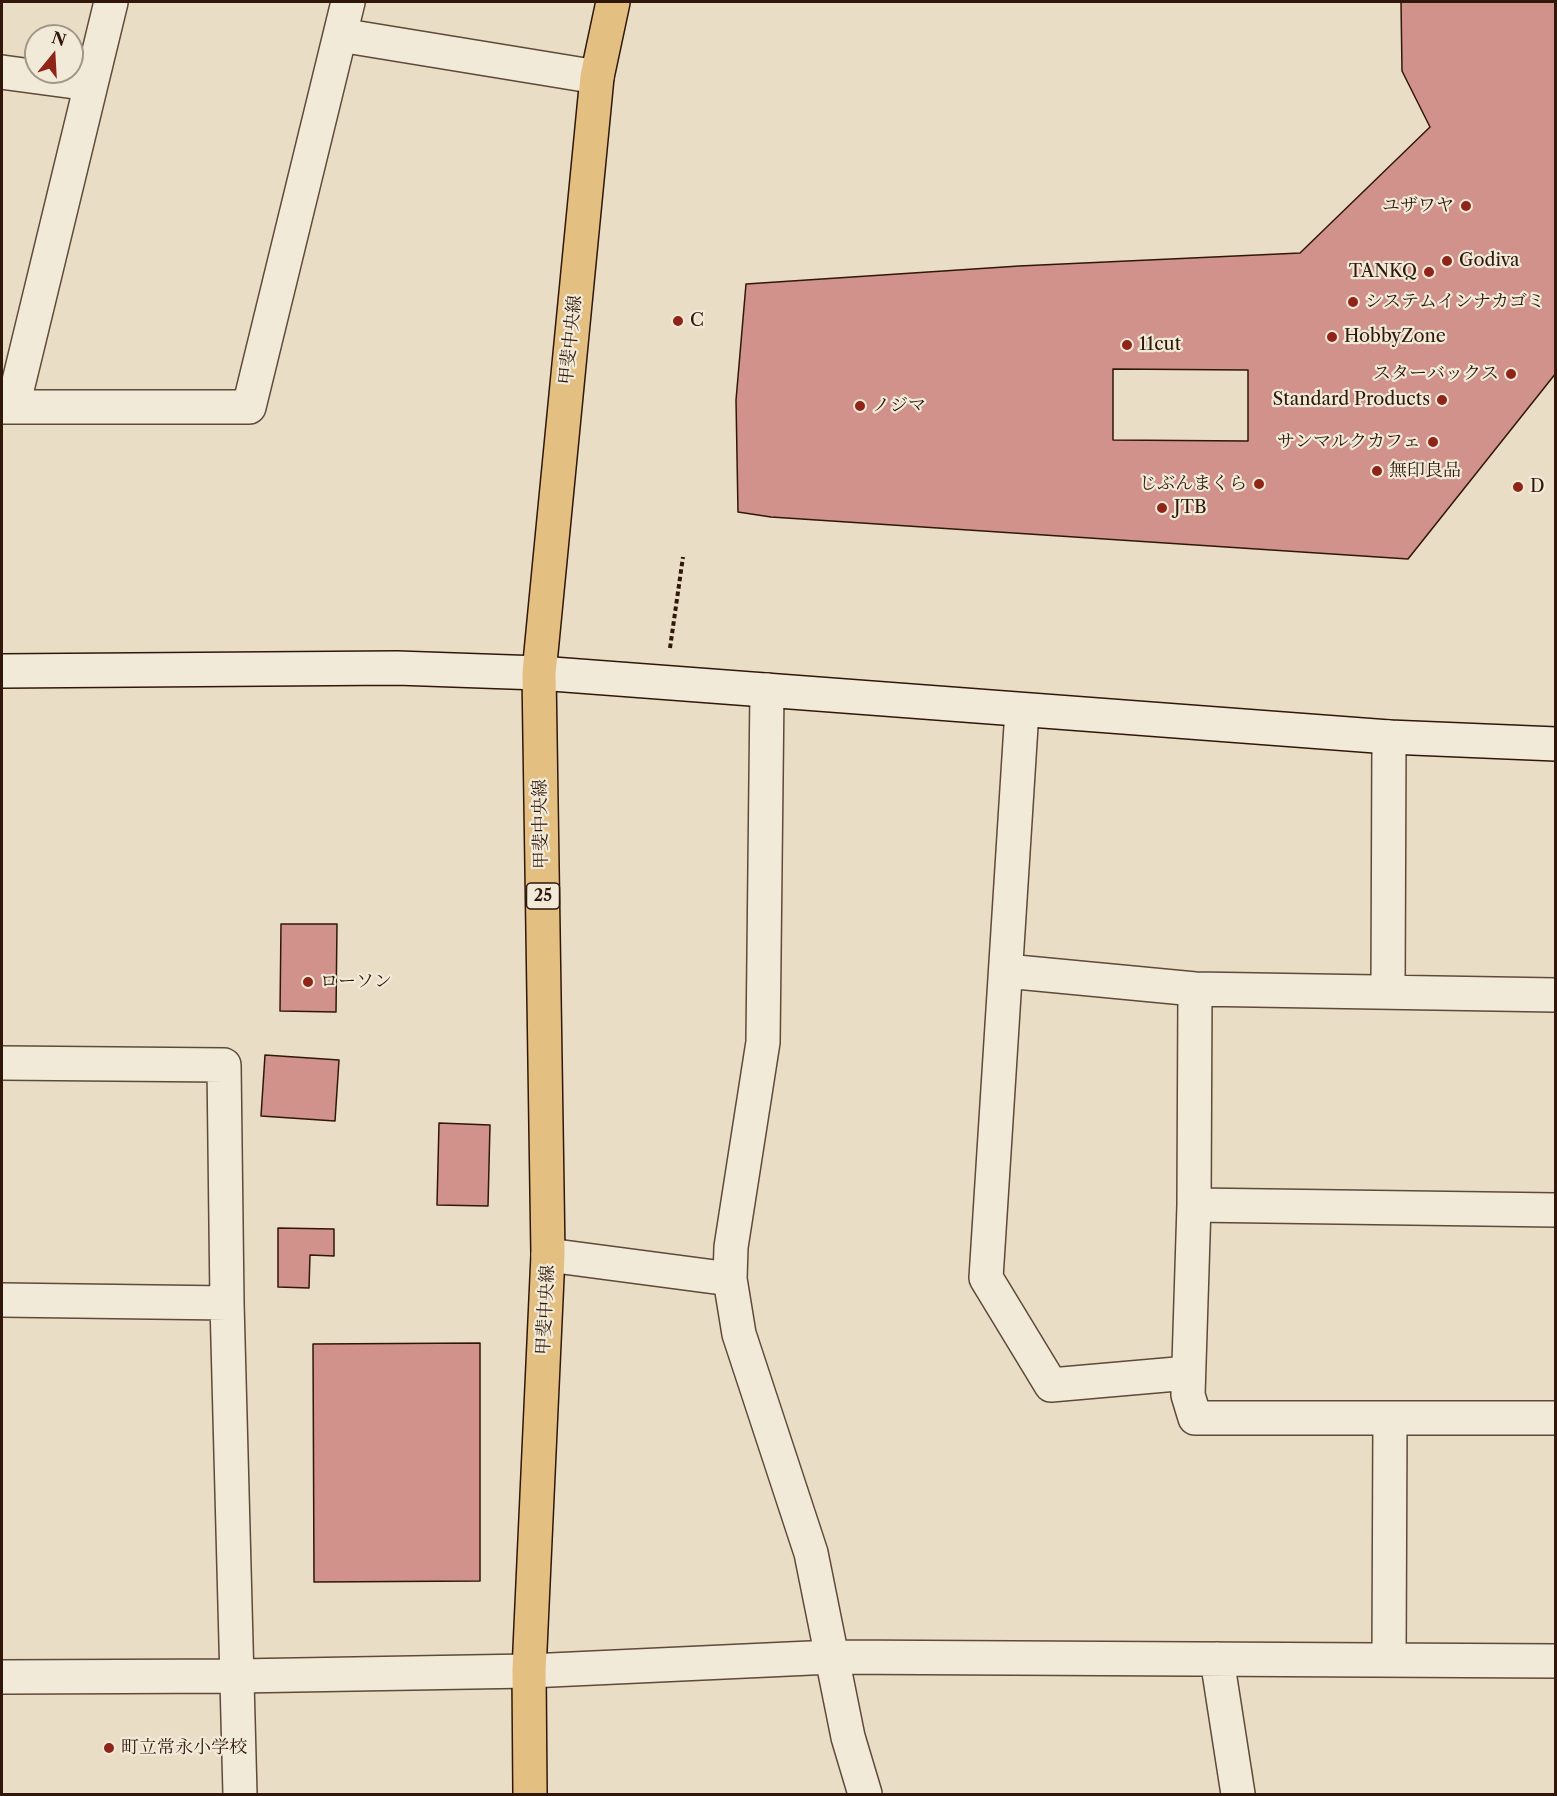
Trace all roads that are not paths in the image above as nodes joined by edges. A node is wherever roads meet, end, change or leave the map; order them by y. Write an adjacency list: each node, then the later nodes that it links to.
1 (111, 2): 7 (street)
2 (348, 2): 4 (street)
3 (613, 2): 6 (main road, 甲斐中央線 / 25)
4 (340, 35): 6 (street); 8 (street)
5 (2, 72): 7 (street)
6 (597, 76): 10 (main road, 甲斐中央線 / 25)
7 (90, 84): 8 (street)
8 (7, 407)
9 (2, 671): 10 (street)
10 (539, 673): 11 (street); 22 (main road, 甲斐中央線 / 25)
11 (767, 690): 12 (street); 23 (street)
12 (1022, 710): 13 (street); 15 (street)
13 (1389, 737): 14 (street); 17 (street)
14 (1556, 744)
15 (1006, 971): 16 (street); 26 (street)
16 (1195, 989): 17 (street); 20 (street)
17 (1388, 992): 18 (street)
18 (1556, 995)
19 (2, 1063): 25 (street)
20 (1194, 1205): 21 (street); 26 (street)
21 (1556, 1210)
22 (548, 1256): 23 (street); 33 (main road, 甲斐中央線 / 25)
23 (730, 1280): 29 (street)
24 (2, 1300): 25 (street)
25 (228, 1303): 34 (street)
26 (1188, 1373): 27 (street)
27 (1390, 1418): 28 (street); 31 (street)
28 (1556, 1418)
29 (832, 1657): 30 (street); 33 (street); 38 (street)
30 (1217, 1659): 31 (street); 39 (street)
31 (1389, 1660): 32 (street)
32 (1556, 1661)
33 (529, 1671): 34 (street); 37 (main road, 甲斐中央線 / 25)
34 (238, 1676): 35 (street); 36 (street)
35 (2, 1677)
36 (240, 1794)
37 (530, 1794)
38 (865, 1794)
39 (1238, 1794)

